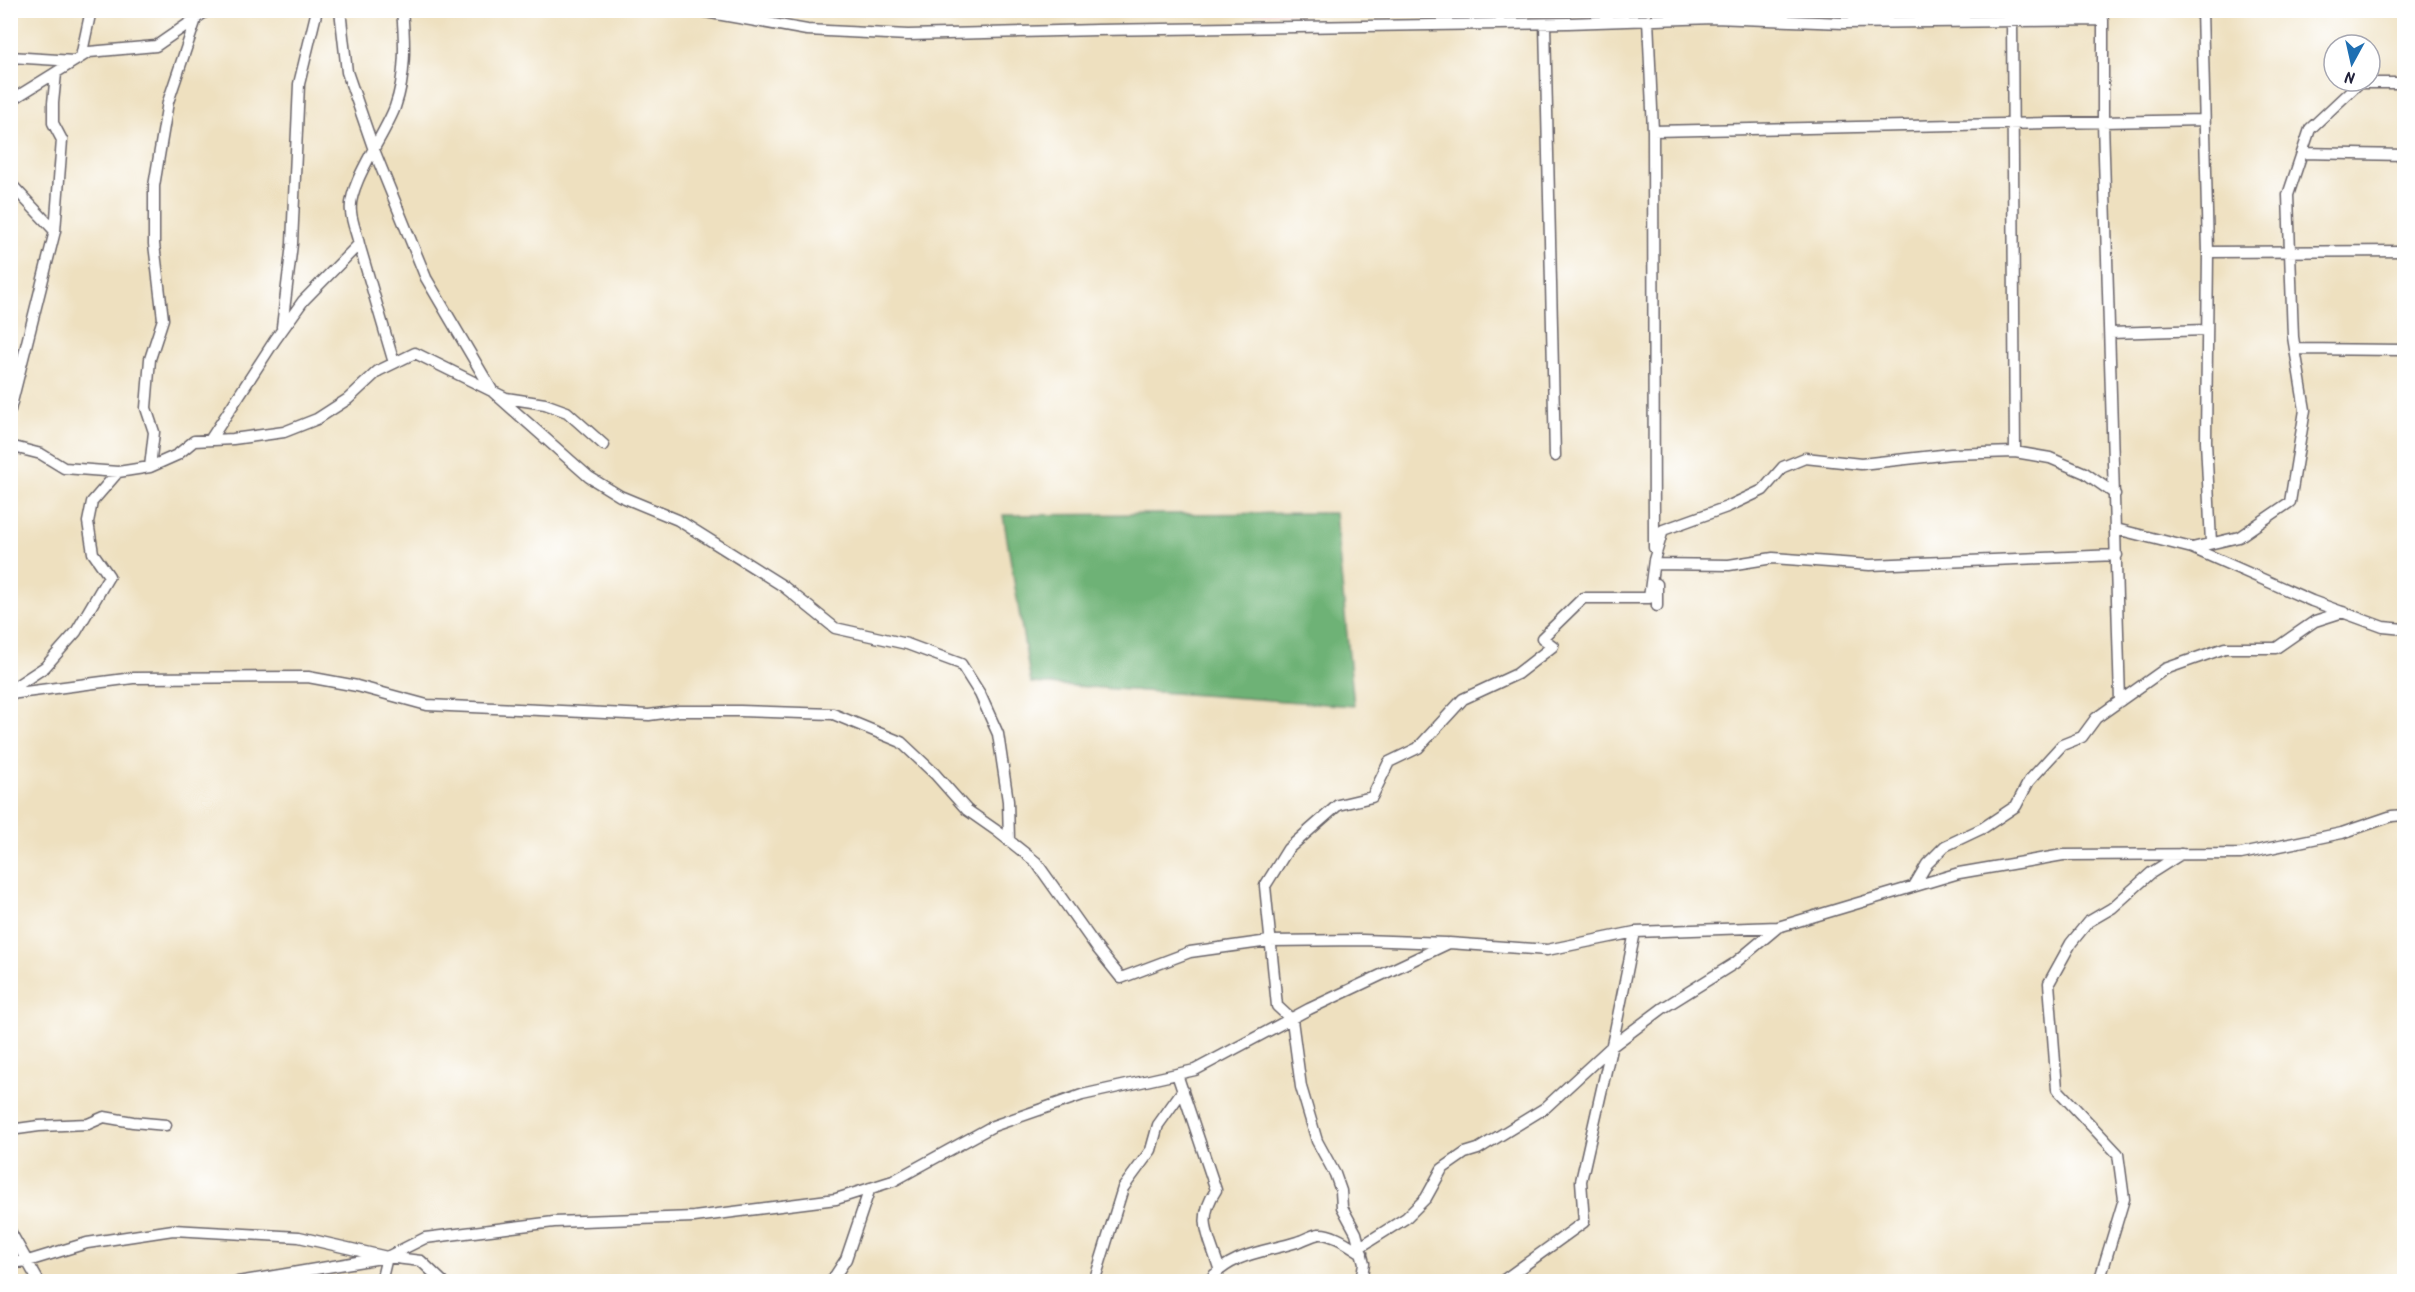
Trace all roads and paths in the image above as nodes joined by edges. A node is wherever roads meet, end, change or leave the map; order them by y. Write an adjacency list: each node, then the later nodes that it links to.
1 (91, 10): 17 (street)
2 (208, 10): 11 (street)
3 (317, 10): 35 (street)
4 (340, 10): 25 (street)
5 (402, 10): 25 (street)
6 (694, 10): 15 (street)
7 (1844, 10): 14 (street)
8 (2202, 10): 21 (street)
9 (1714, 14): 12 (street); 14 (street)
10 (2103, 15): 13 (street); 22 (street)
11 (196, 19): 17 (street); 47 (street)
12 (1648, 20): 15 (street); 24 (street)
13 (2012, 21): 14 (street); 23 (street)
14 (1844, 23)
15 (1545, 24): 46 (street)
16 (10, 57): 17 (street)
17 (78, 59): 18 (street)
18 (56, 73): 20 (street); 29 (street)
19 (2404, 83): 26 (street)
20 (10, 101)
21 (2204, 120): 22 (street); 33 (street)
22 (2103, 122): 23 (street); 36 (street)
23 (2014, 124): 24 (street); 45 (street)
24 (1653, 131): 54 (street)
25 (374, 150): 30 (street); 40 (street)
26 (2302, 153): 27 (street); 31 (street)
27 (2404, 155)
28 (10, 183): 29 (street)
29 (55, 231): 41 (street)
30 (359, 244): 35 (street); 39 (street)
31 (2290, 250): 32 (street); 33 (street); 37 (street)
32 (2404, 251)
33 (2208, 252): 34 (street)
34 (2207, 330): 36 (street); 51 (street)
35 (282, 331): 42 (street)
36 (2110, 333): 49 (street)
37 (2295, 349): 38 (street); 51 (street)
38 (2404, 350)
39 (394, 363): 40 (street); 42 (street)
40 (493, 392): 43 (street); 61 (street)
41 (10, 410)
42 (210, 440): 47 (street)
43 (604, 445)
44 (10, 446): 48 (street)
45 (2015, 452): 49 (street); 54 (street)
46 (1555, 456)
47 (150, 466): 48 (street)
48 (118, 472): 58 (street)
49 (2115, 494): 50 (street)
50 (2116, 529): 52 (street); 53 (street)
51 (2211, 543): 52 (street)
52 (2192, 548): 56 (street)
53 (2117, 555): 54 (street); 59 (street)
54 (1655, 562): 55 (street); 66 (street)
55 (1657, 606)
56 (2343, 612): 57 (street); 59 (street)
57 (2404, 629)
58 (10, 692): 61 (street)
59 (2120, 701): 63 (street)
60 (2404, 815): 62 (street)
61 (1010, 841): 66 (street)
62 (2182, 854): 63 (street); 90 (street)
63 (1914, 886): 64 (street)
64 (1778, 927): 65 (street); 69 (street)
65 (1635, 932): 67 (street); 69 (street)
66 (1269, 941): 67 (street); 68 (street)
67 (1449, 943): 68 (street)
68 (1292, 1020): 70 (street); 76 (street)
69 (1611, 1047): 76 (street); 89 (street)
70 (1177, 1074): 71 (street); 74 (street)
71 (1183, 1090): 80 (street); 86 (street)
72 (166, 1125): 73 (street)
73 (10, 1130)
74 (870, 1188): 77 (street); 85 (street)
75 (10, 1231): 78 (street)
76 (1361, 1250): 80 (street); 88 (street)
77 (387, 1257): 78 (street); 82 (street); 83 (street); 84 (street)
78 (28, 1261): 79 (street); 81 (street)
79 (10, 1263)
80 (1219, 1268): 87 (street)
81 (39, 1281)
82 (238, 1281)
83 (381, 1281)
84 (443, 1281)
85 (831, 1281)
86 (1094, 1281)
87 (1208, 1281)
88 (1361, 1281)
89 (1501, 1281)
90 (2099, 1281)

